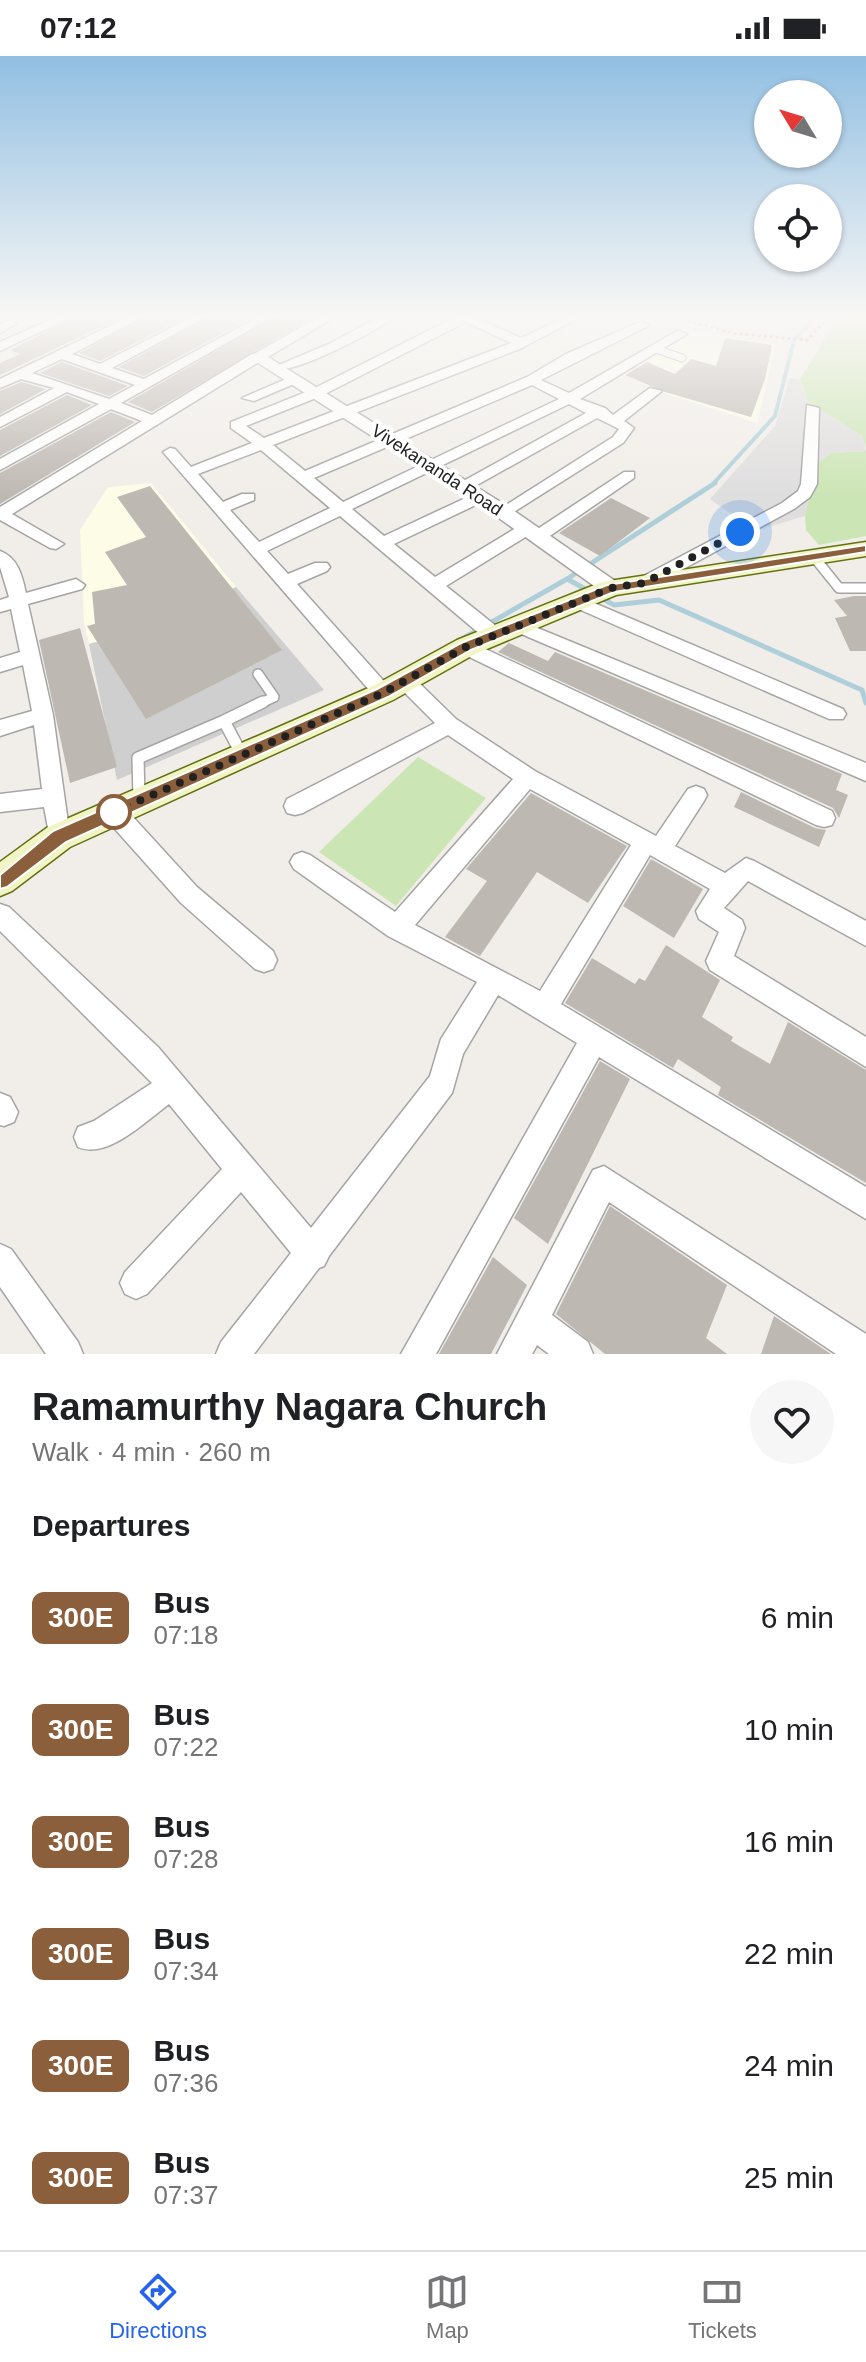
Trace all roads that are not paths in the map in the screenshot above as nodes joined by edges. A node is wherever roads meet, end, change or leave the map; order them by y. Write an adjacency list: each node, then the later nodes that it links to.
1 (28, 377): 13 (street)
2 (125, 377): 12 (street)
3 (158, 377): 12 (street)
4 (225, 377): 23 (street)
5 (291, 377): 10 (street, Vivekananda Road)
6 (348, 377): 15 (street)
7 (460, 377): 21 (street)
8 (532, 377): 11 (street)
9 (608, 377): 17 (street)
10 (296, 380): 15 (street, Vivekananda Road); 16 (street)
11 (532, 380): 17 (street); 25 (street)
12 (145, 384): 18 (street)
13 (66, 387): 18 (street); 24 (street)
14 (655, 391): 22 (street)
15 (316, 393): 21 (street, Vivekananda Road); 26 (street)
16 (249, 398)
17 (571, 398): 20 (street); 29 (street)
18 (108, 405): 23 (street); 28 (street)
19 (812, 408): 48 (street)
20 (600, 411): 22 (street); 33 (street)
21 (350, 413): 25 (street, Vivekananda Road); 26 (street)
22 (616, 420): 37 (street)
23 (154, 421): 38 (street)
24 (0, 423)
25 (389, 439): 29 (street, Vivekananda Road); 32 (street)
26 (263, 444): 30 (street); 32 (street)
27 (170, 452): 30 (street)
28 (0, 465)
29 (429, 466): 33 (street, Vivekananda Road); 35 (street)
30 (188, 473): 36 (street)
31 (629, 475): 39 (street)
32 (306, 476): 35 (street)
33 (471, 492): 37 (street, Vivekananda Road); 40 (street)
34 (248, 497): 36 (street)
35 (341, 506): 40 (street); 42 (street)
36 (221, 508): 42 (street)
37 (503, 512): 39 (street, Vivekananda Road)
38 (0, 514): 41 (street)
39 (532, 533): 50 (street); 51 (street, Vivekananda Road)
40 (384, 542): 50 (street)
41 (56, 544)
42 (257, 549): 47 (street)
43 (866, 549): 45 (main road)
44 (0, 556): 53 (street)
45 (814, 557): 48 (main road); 52 (lane)
46 (321, 567): 47 (street)
47 (285, 582): 59 (street)
48 (644, 583): 51 (main road)
49 (76, 585): 53 (street)
50 (435, 585): 55 (street)
51 (611, 588): 54 (main road)
52 (866, 588)
53 (8, 603): 56 (street)
54 (580, 603): 55 (main road); 60 (street)
55 (490, 633): 59 (main road); 66 (street); 73 (street)
56 (30, 656): 57 (street); 61 (street)
57 (0, 665)
58 (258, 674): 62 (lane)
59 (393, 686): 63 (street); 65 (main road)
60 (836, 714)
61 (43, 715): 64 (street); 69 (street)
62 (224, 721): 65 (lane); 71 (lane)
63 (449, 725): 67 (street); 72 (street)
64 (0, 728)
65 (242, 755): 71 (main road)
66 (866, 772)
67 (527, 777): 75 (street); 80 (street)
68 (696, 795): 75 (street)
69 (51, 797): 70 (street); 74 (street)
70 (0, 803)
71 (127, 806): 74 (main road); 82 (street)
72 (295, 806)
73 (824, 818)
74 (59, 837): 77 (main road)
75 (652, 846): 78 (street); 84 (street)
76 (302, 862): 80 (street)
77 (0, 881)
78 (727, 886): 81 (street); 86 (street)
79 (0, 915): 87 (street)
80 (397, 928): 83 (street)
81 (866, 934)
82 (264, 960)
83 (494, 978): 84 (street); 91 (street)
84 (543, 1010): 85 (street)
85 (595, 1038): 90 (street); 97 (street)
86 (866, 1053)
87 (172, 1086): 88 (street); 89 (street)
88 (88, 1137)
89 (242, 1170): 91 (street); 93 (street)
90 (866, 1204)
91 (313, 1255): 96 (street)
92 (0, 1260): 95 (street)
93 (136, 1283)
94 (531, 1320): 98 (street); 99 (street); 100 (street)
95 (66, 1354)
96 (233, 1354)
97 (418, 1354)
98 (514, 1354)
99 (576, 1354)
100 (866, 1354)

